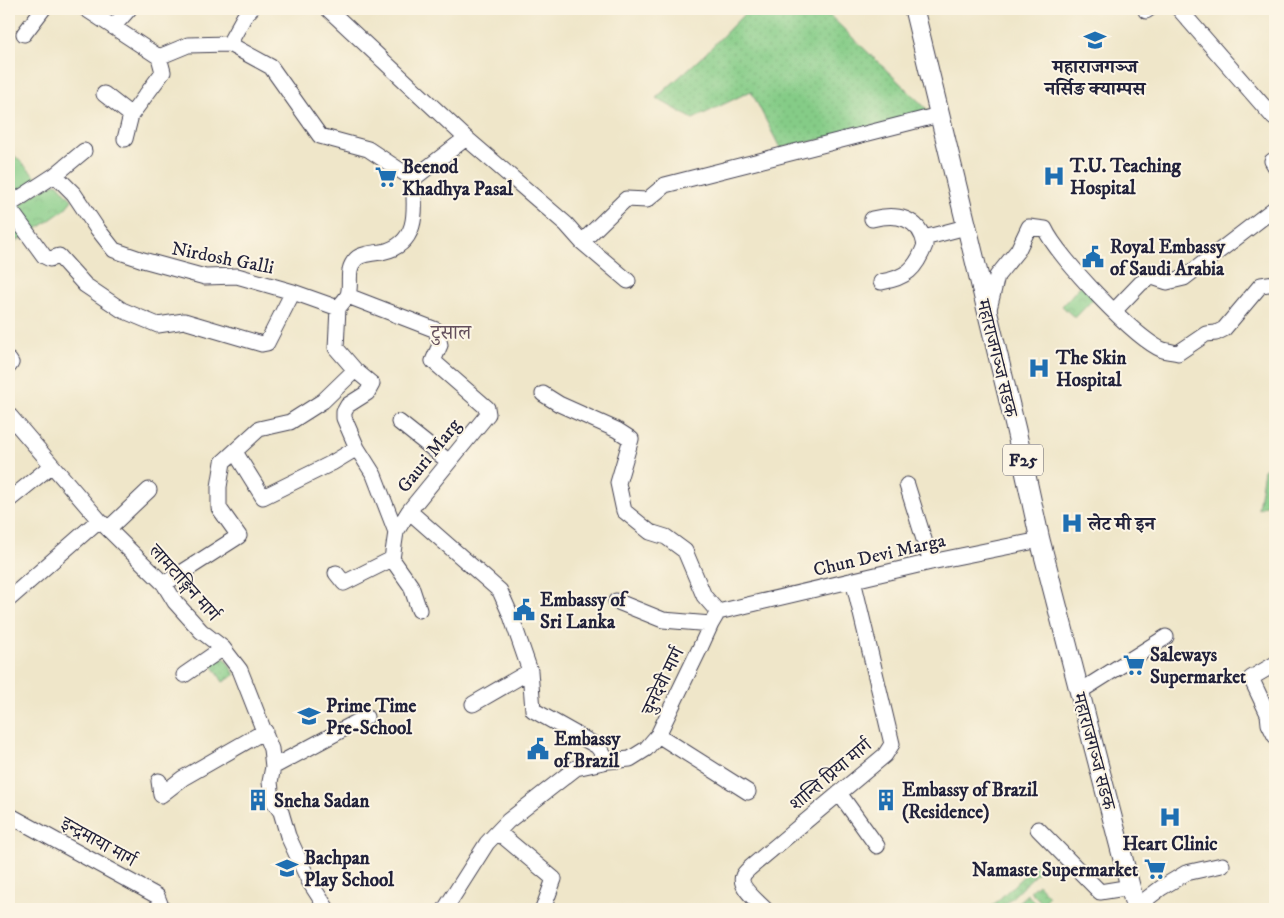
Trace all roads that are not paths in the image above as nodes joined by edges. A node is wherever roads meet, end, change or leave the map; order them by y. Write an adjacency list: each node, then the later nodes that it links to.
1 (43, 9): 9 (street)
2 (86, 9): 8 (street)
3 (129, 9): 8 (street)
4 (251, 9): 10 (street)
5 (328, 9): 16 (street)
6 (914, 9): 14 (main road, महाराजगञ्ज सडक / F25)
7 (1179, 9): 15 (street)
8 (113, 27): 11 (street)
9 (24, 34)
10 (229, 44): 11 (street); 20 (street)
11 (159, 57): 13 (street)
12 (104, 94): 13 (street)
13 (132, 115): 17 (street)
14 (940, 115): 25 (main road, महाराजगञ्ज सडक / F25); 27 (street)
15 (1274, 118)
16 (466, 138): 20 (street); 27 (street)
17 (125, 139)
18 (84, 152): 19 (street)
19 (55, 175): 21 (street); 31 (street, Nirdosh Galli)
20 (413, 179): 32 (street)
21 (9, 205)
22 (9, 208): 31 (street)
23 (1275, 208): 33 (street)
24 (872, 219): 26 (street)
25 (966, 227): 26 (street); 34 (main road, महाराजगञ्ज सडक / F25)
26 (924, 238): 29 (street)
27 (582, 242): 28 (street)
28 (628, 281)
29 (881, 282)
30 (1275, 283): 33 (street)
31 (293, 292): 32 (street, Nirdosh Galli)
32 (343, 302): 37 (street); 43 (street, Gauri Marg)
33 (1114, 311): 34 (street)
34 (988, 315): 51 (main road, महाराजगञ्ज सडक / F25)
35 (9, 360): 36 (street)
36 (9, 366)
37 (355, 370): 41 (street); 42 (street)
38 (543, 394): 60 (street)
39 (9, 415): 44 (street, लामटाङ्गिन मार्ग)
40 (399, 422): 43 (street)
41 (357, 448): 42 (street); 50 (street)
42 (235, 452): 56 (street)
43 (448, 461): 48 (street, Gauri Marg)
44 (51, 466): 47 (street); 49 (street, लामटाङ्गिन मार्ग)
45 (907, 485): 53 (street)
46 (149, 490): 49 (street)
47 (9, 500)
48 (409, 511): 50 (street); 64 (street, Gauri Marg)
49 (103, 524): 56 (street, लामटाङ्गिन मार्ग); 57 (street)
50 (396, 532): 52 (street)
51 (1040, 540): 53 (street, Chun Devi Marga); 66 (main road, महाराजगञ्ज सडक / F25)
52 (392, 559): 54 (street); 59 (street)
53 (930, 562): 55 (street, Chun Devi Marga)
54 (336, 573)
55 (853, 580): 60 (street, Chun Devi Marga); 76 (street, शान्ति प्रिया मार्ग)
56 (164, 584): 62 (street, लामटाङ्गिन मार्ग)
57 (9, 599)
58 (616, 601): 60 (street, Chun Devi Marga)
59 (419, 610)
60 (719, 615): 70 (street, चुनदेवी मार्ग)
61 (1166, 637): 66 (street)
62 (223, 648): 65 (street); 69 (street, लामटाङ्गिन मार्ग)
63 (1275, 664): 71 (street)
64 (530, 672): 67 (street); 72 (street, Gauri Marg)
65 (184, 675)
66 (1079, 692): 82 (main road, महाराजगञ्ज सडक / F25)
67 (473, 704)
68 (366, 718): 73 (street)
69 (265, 731): 73 (street, लामटाङ्गिन मार्ग); 74 (street)
70 (658, 735): 72 (street, चुनदेवी मार्ग); 75 (street)
71 (1275, 736)
72 (608, 761): 79 (street, चुनदेवी मार्ग)
73 (273, 767): 85 (street, लामटाङ्गिन मार्ग)
74 (159, 781)
75 (748, 792)
76 (840, 793): 80 (street); 88 (street, शान्ति प्रिया मार्ग)
77 (9, 815): 84 (street, इन्द्रमाया मार्ग)
78 (1038, 829): 82 (street)
79 (498, 832): 86 (street, चुनदेवी मार्ग); 87 (street)
80 (877, 846)
81 (1222, 865): 83 (street)
82 (1131, 887): 83 (main road, महाराजगञ्ज सडक / F25)
83 (1136, 908)
84 (162, 909)
85 (327, 909)
86 (445, 909)
87 (543, 909)
88 (765, 909)

